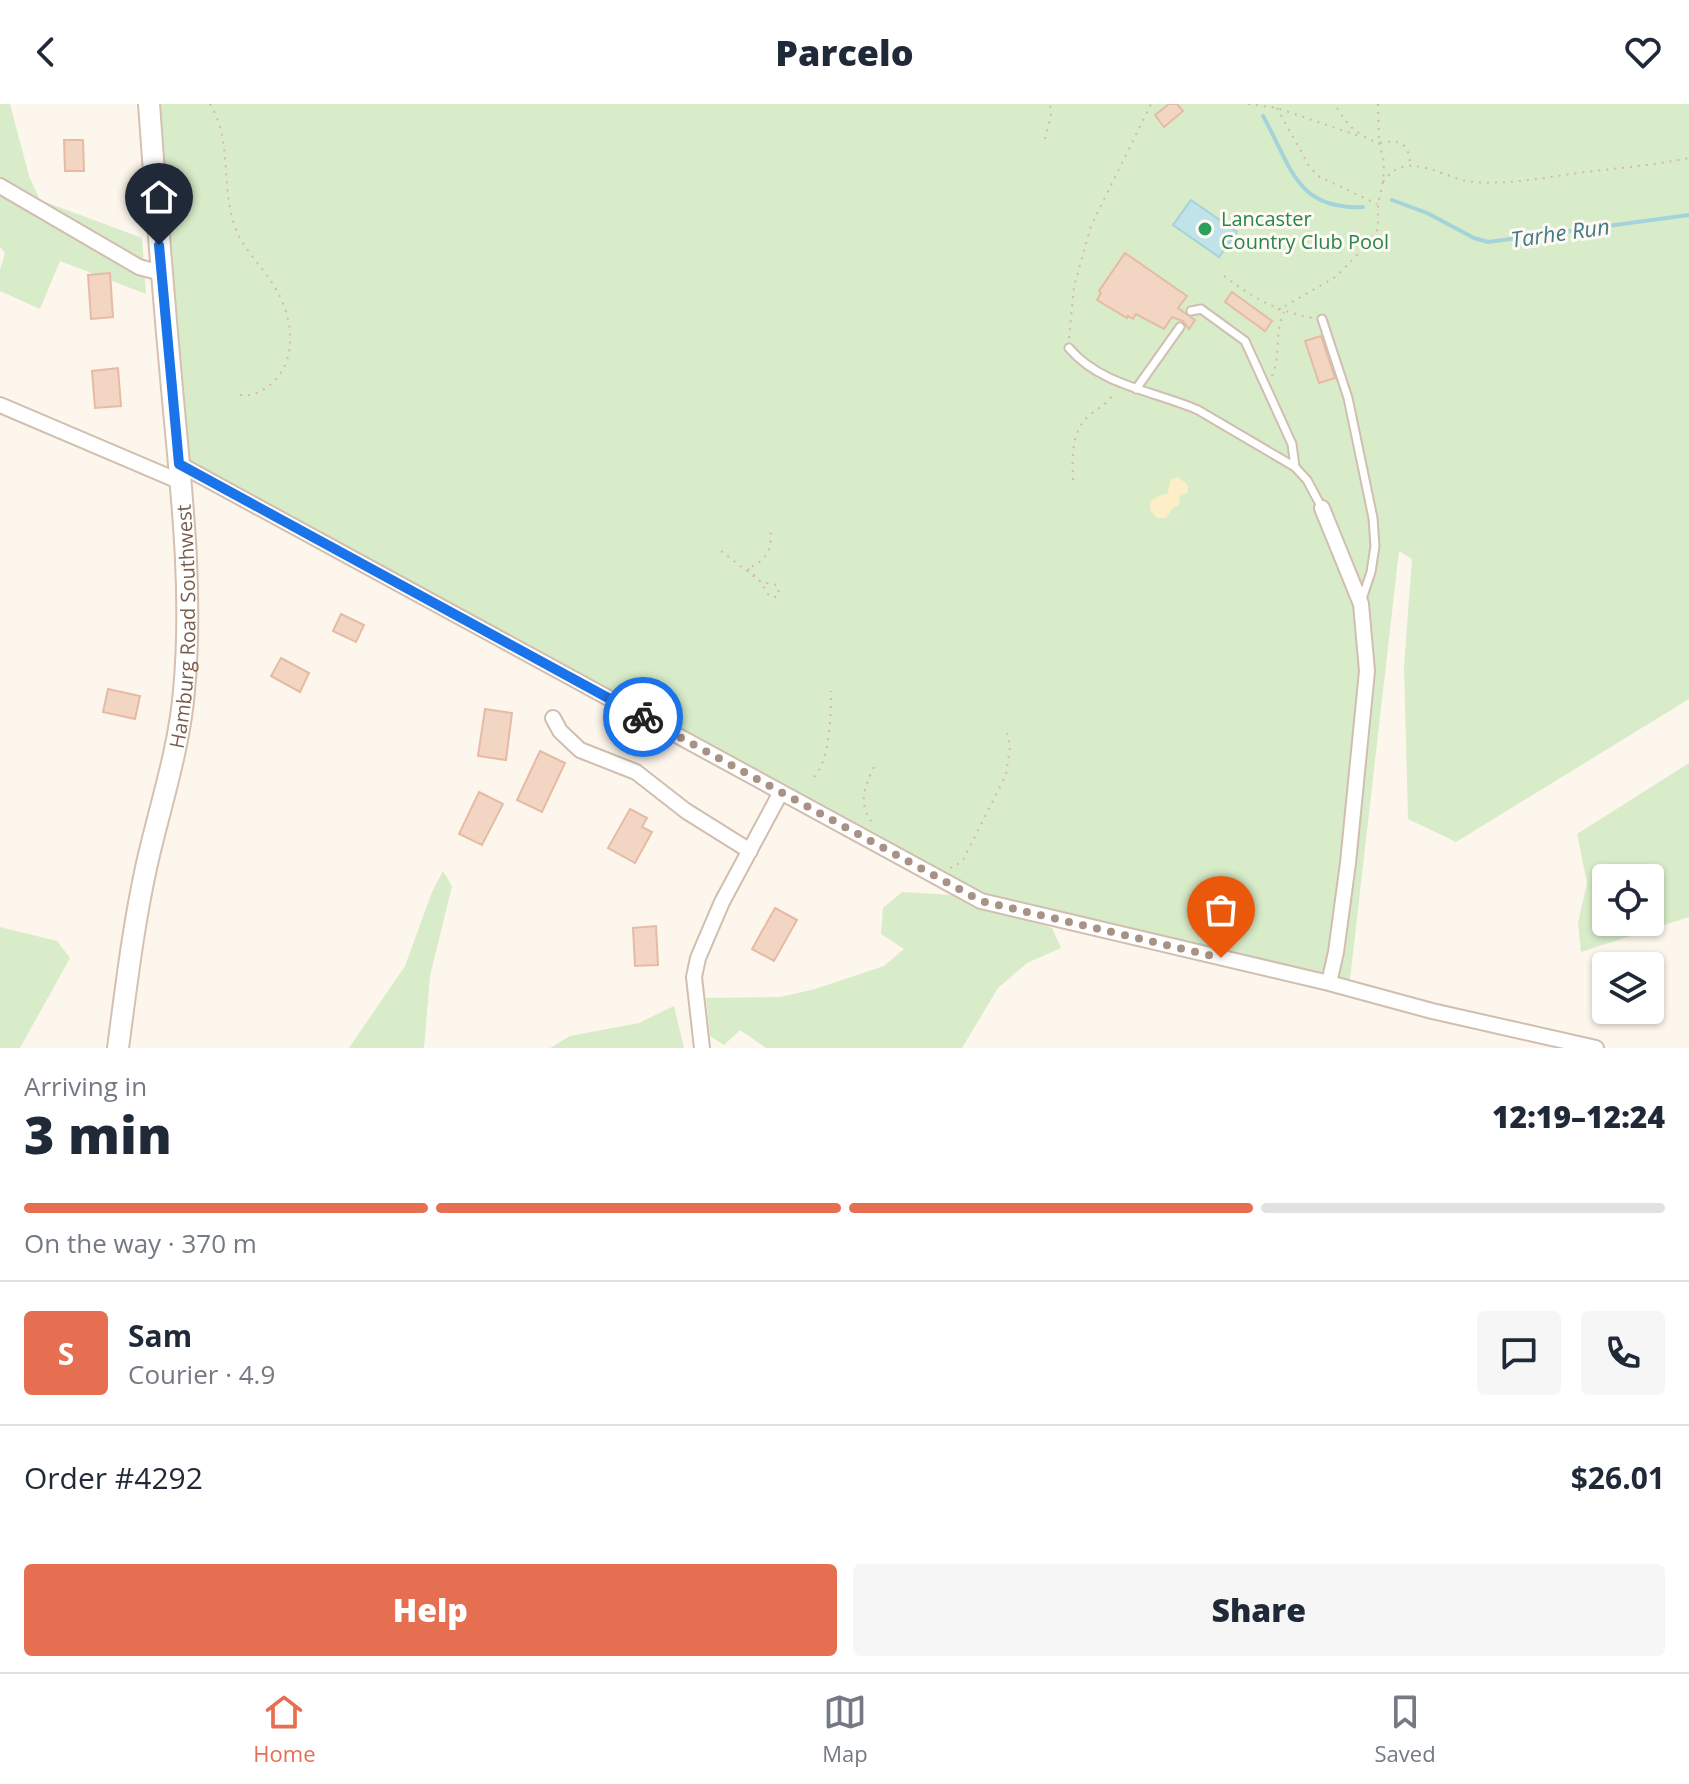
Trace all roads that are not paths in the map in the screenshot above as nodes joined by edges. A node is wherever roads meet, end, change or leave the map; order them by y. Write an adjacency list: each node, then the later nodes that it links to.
1 (149, 104): 3 (street, Hamburg Road Southwest)
2 (0, 186): 3 (street)
3 (161, 273): 11 (street, Hamburg Road Southwest)
4 (1191, 311): 10 (lane)
5 (1322, 319): 13 (lane)
6 (1180, 327): 8 (lane)
7 (1069, 348): 8 (lane)
8 (1136, 389): 10 (lane)
9 (0, 405): 11 (street)
10 (1295, 467): 12 (lane)
11 (180, 473): 15 (street); 18 (street, Hamburg Road Southwest)
12 (1322, 508): 13 (street)
13 (1361, 604): 17 (street)
14 (553, 718): 16 (street)
15 (781, 792): 16 (street); 17 (street)
16 (750, 851): 19 (street)
17 (1329, 983): 20 (street)
18 (118, 1048)
19 (702, 1048)
20 (1596, 1048)

